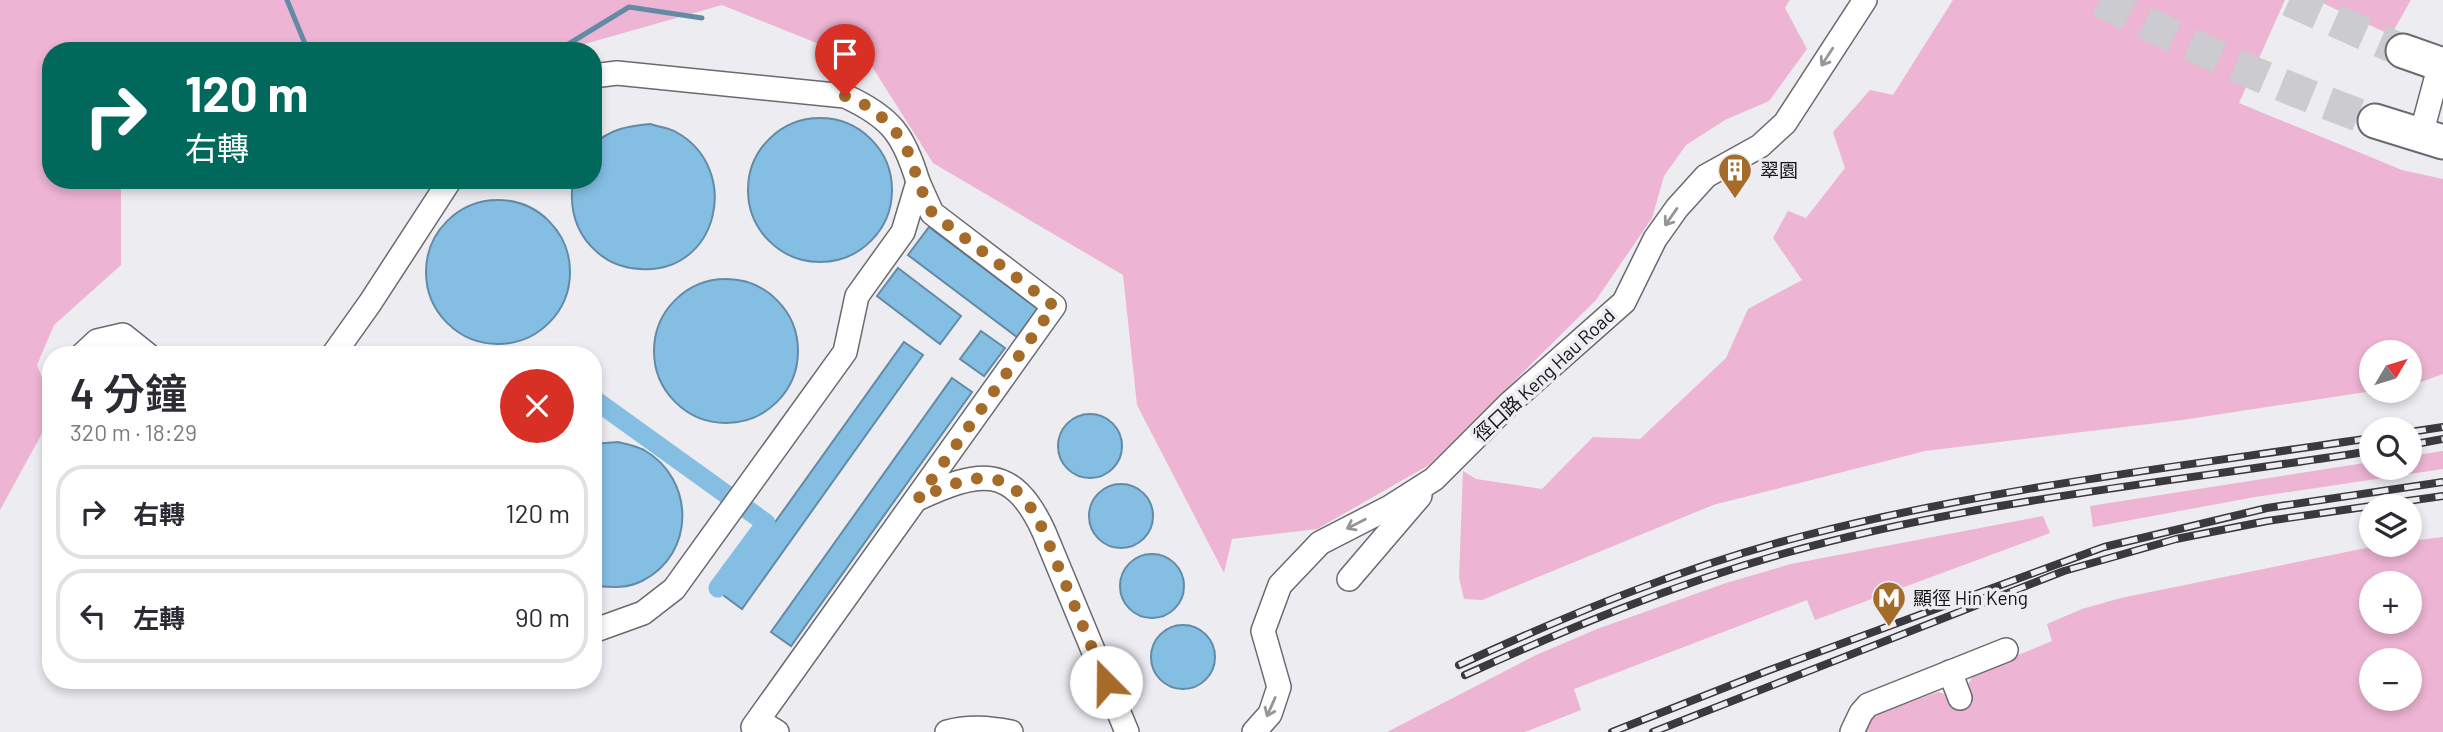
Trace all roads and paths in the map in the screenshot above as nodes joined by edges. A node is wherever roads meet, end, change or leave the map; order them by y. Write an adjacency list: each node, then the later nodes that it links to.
1 (1865, 0): 12 (street, 徑口路 Keng Hau Road, one-way to 12)
2 (2403, 51): 3 (highway)
3 (2442, 65): 6 (street)
4 (602, 75): 7 (street)
5 (2375, 121): 6 (highway)
6 (2436, 140)
7 (918, 182): 13 (street); 15 (street)
8 (444, 189): 11 (street)
9 (92, 346): 10 (street)
10 (137, 346)
11 (339, 346)
12 (1438, 475): 14 (street); 24 (street, 徑口路 Keng Hau Road, one-way to 24)
13 (918, 499): 19 (street); 23 (street)
14 (1349, 579)
15 (602, 628)
16 (2006, 650): 17 (street)
17 (1950, 672): 18 (street); 25 (street)
18 (1960, 698)
19 (748, 730): 20 (street)
20 (777, 732)
21 (947, 732): 22 (street)
22 (1011, 732)
23 (1127, 732)
24 (1254, 732)
25 (1852, 732)

